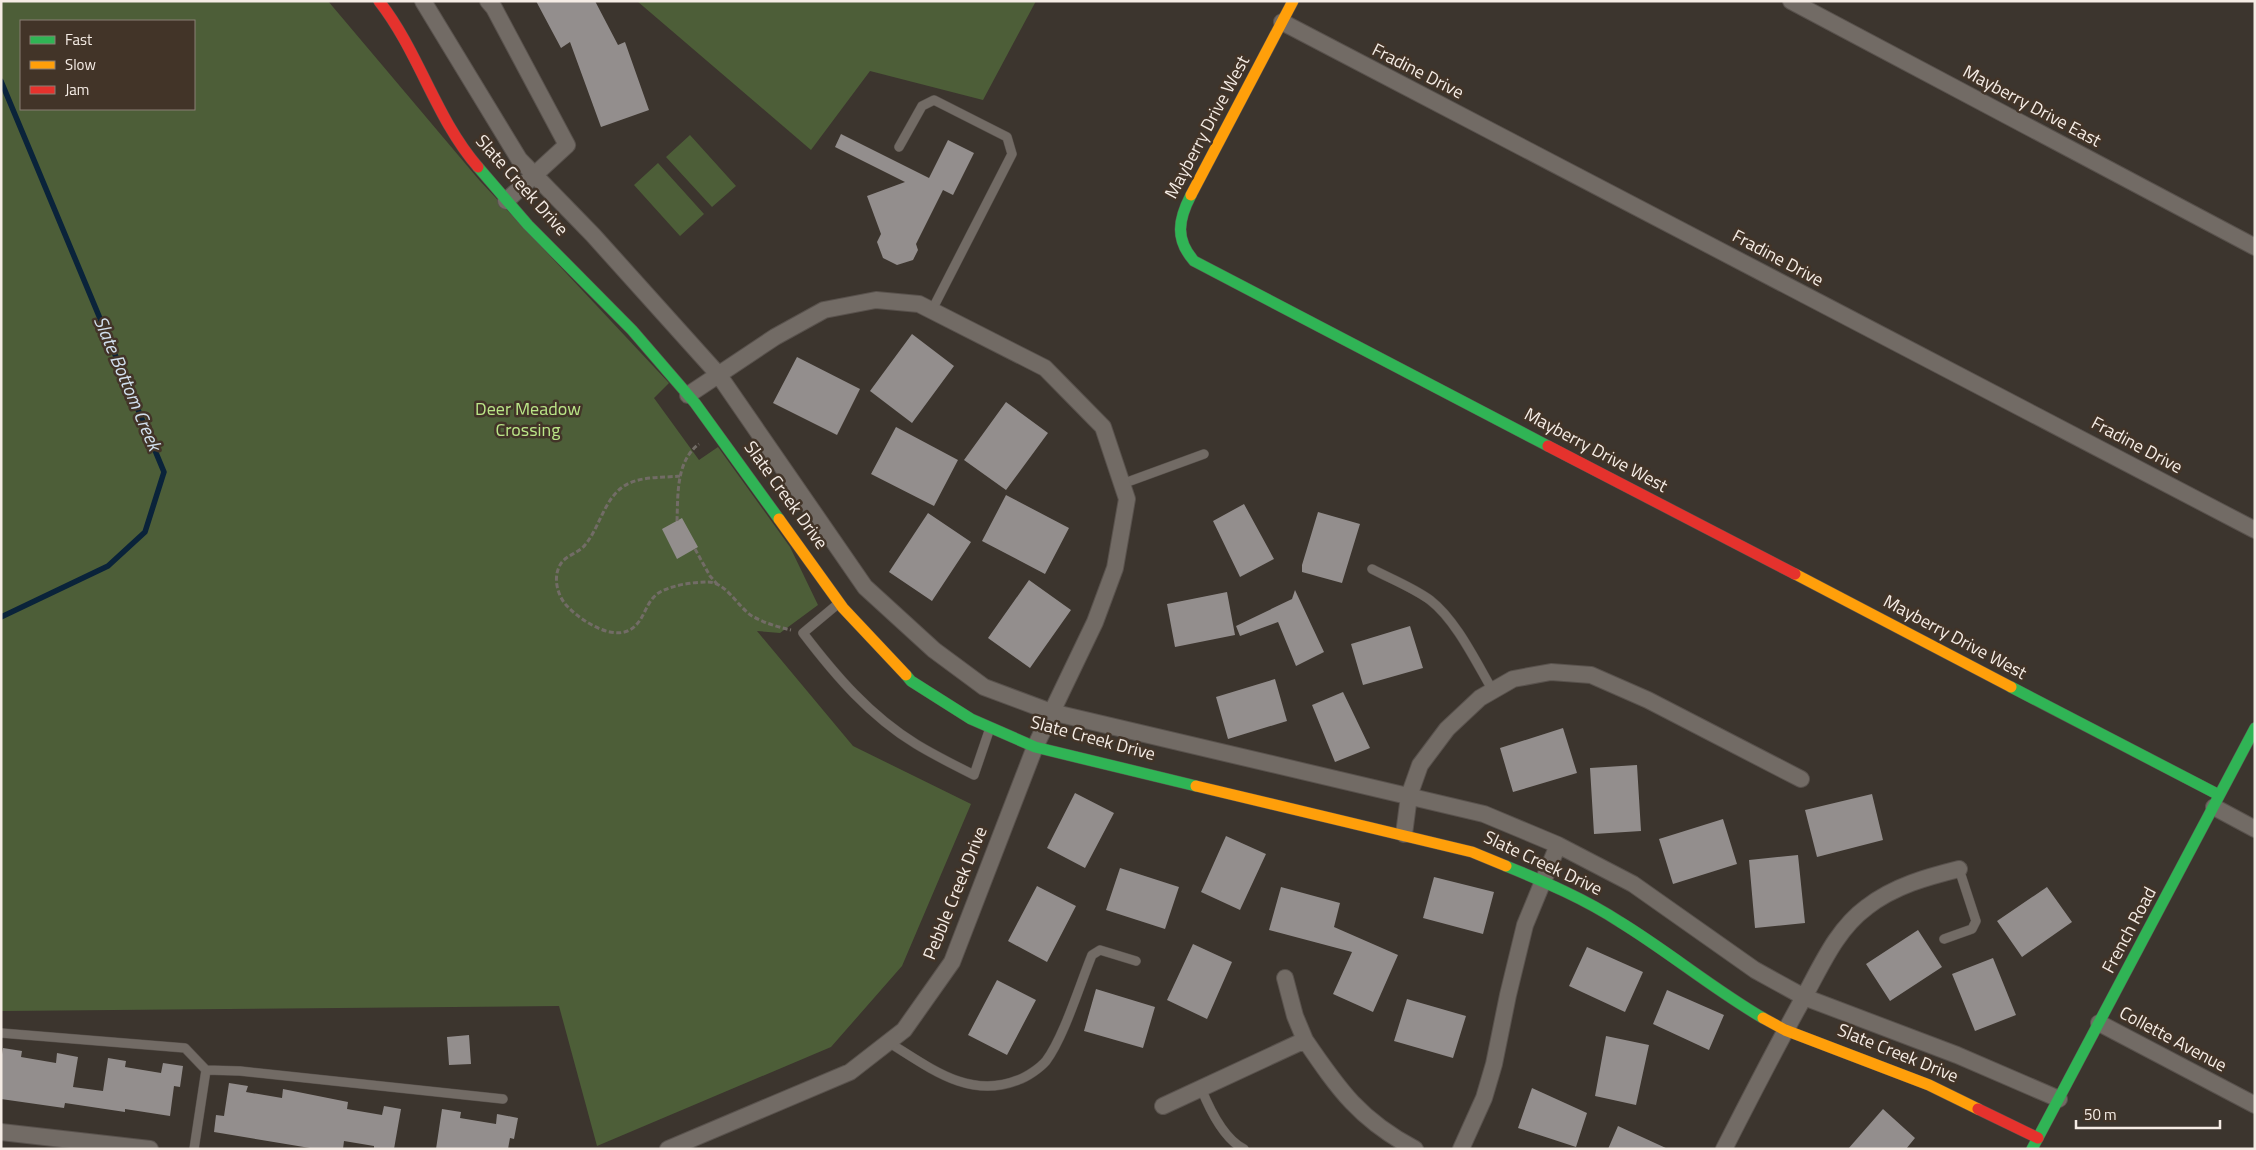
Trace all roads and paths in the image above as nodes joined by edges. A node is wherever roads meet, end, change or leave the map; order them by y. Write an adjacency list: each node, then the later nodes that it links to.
1 (379, 1): 9 (street, Slate Creek Drive)
2 (423, 1): 8 (street, Slate Creek Drive)
3 (488, 1): 8 (street)
4 (1293, 1): 6 (street)
5 (1791, 1): 10 (street, Mayberry Drive East)
6 (1282, 22): 19 (street, Fradine Drive); 32 (street, Mayberry Drive West)
7 (899, 147): 11 (lane)
8 (535, 175): 9 (street); 12 (street, Slate Creek Drive)
9 (506, 201): 13 (street, Slate Creek Drive)
10 (2255, 247)
11 (932, 310): 12 (street, Pebble Creek Drive); 17 (street, Pebble Creek Drive)
12 (718, 374): 13 (street, Pebble Creek Drive); 26 (street, Slate Creek Drive)
13 (688, 395): 14 (street, Slate Creek Drive)
14 (716, 432): 16 (path); 23 (street, Slate Creek Drive)
15 (1204, 454): 17 (lane)
16 (680, 476): 18 (path); 22 (path)
17 (1122, 484): 26 (street, Pebble Creek Drive)
18 (677, 521)
19 (2255, 530)
20 (695, 549): 22 (path)
21 (1372, 570): 25 (lane)
22 (717, 584): 24 (path)
23 (839, 603): 24 (lane); 27 (street, Slate Creek Drive)
24 (803, 633): 27 (lane)
25 (1493, 691): 30 (street); 31 (street)
26 (1050, 712): 29 (street, Pebble Creek Drive); 31 (street, Slate Creek Drive)
27 (990, 728): 29 (street, Slate Creek Drive)
28 (2255, 728): 32 (street, French Road)
29 (1035, 747): 34 (street, Slate Creek Drive); 46 (street, Pebble Creek Drive)
30 (1801, 779)
31 (1409, 796): 34 (street); 35 (street, Slate Creek Drive)
32 (2217, 801): 33 (street); 42 (street, French Road)
33 (2255, 829)
34 (1404, 834): 37 (street, Slate Creek Drive)
35 (1558, 845): 37 (street); 41 (street, Slate Creek Drive)
36 (1959, 869): 38 (lane); 41 (street)
37 (1542, 881): 43 (street, Slate Creek Drive); 60 (street)
38 (1944, 939)
39 (1136, 961): 46 (lane)
40 (1285, 978): 45 (street)
41 (1804, 997): 43 (street); 50 (street, Slate Creek Drive)
42 (2099, 1023): 50 (street, French Road); 51 (street, Collette Avenue)
43 (1785, 1030): 54 (street, Slate Creek Drive); 61 (street)
44 (1, 1033): 47 (lane)
45 (1305, 1040): 48 (street); 59 (street)
46 (888, 1042): 57 (street, Pebble Creek Drive)
47 (206, 1070): 49 (lane); 56 (lane)
48 (1201, 1088): 52 (street); 58 (lane)
49 (503, 1099)
50 (2059, 1099): 54 (street, French Road)
51 (2255, 1104)
52 (1163, 1106)
53 (1, 1132): 55 (street)
54 (2038, 1138): 62 (street, French Road)
55 (150, 1149)
56 (194, 1149)
57 (668, 1149)
58 (1244, 1149)
59 (1415, 1149)
60 (1461, 1149)
61 (1724, 1149)
62 (2032, 1149)

